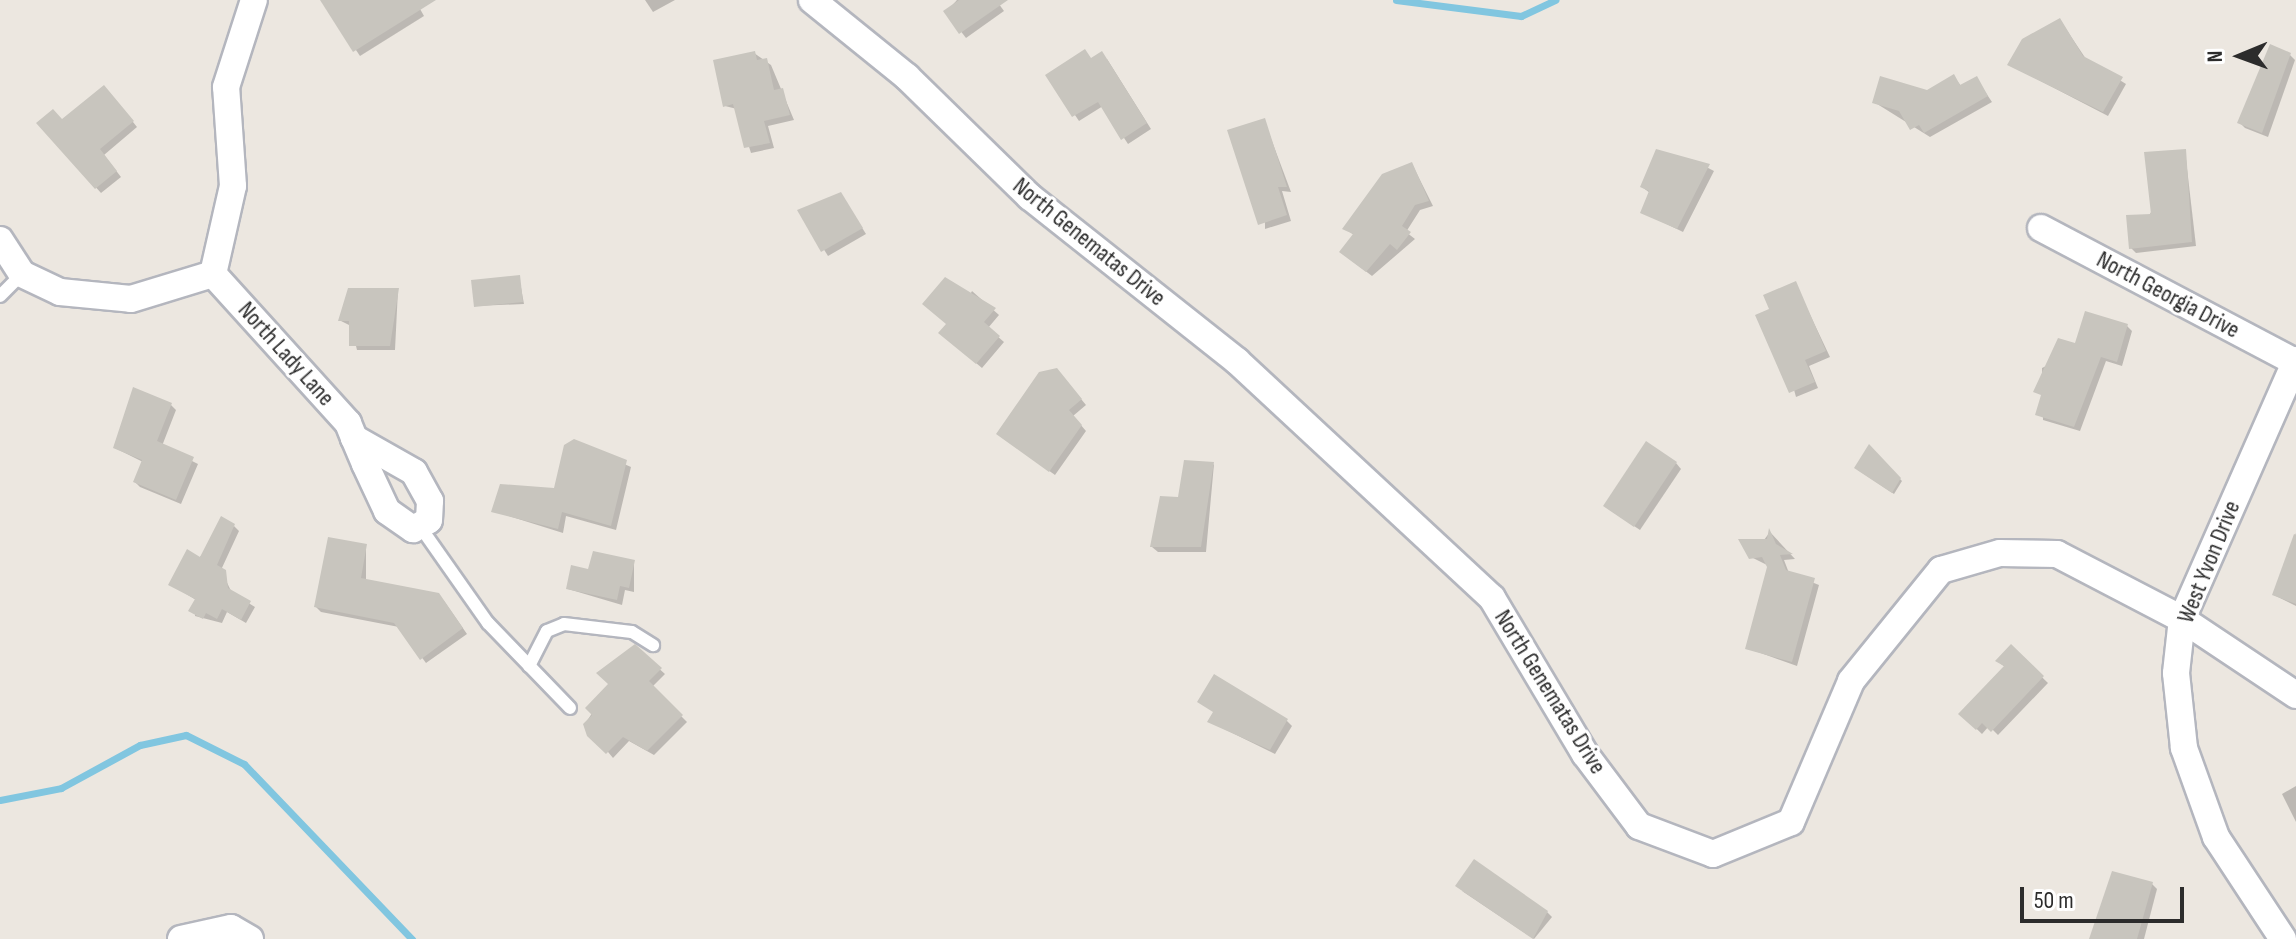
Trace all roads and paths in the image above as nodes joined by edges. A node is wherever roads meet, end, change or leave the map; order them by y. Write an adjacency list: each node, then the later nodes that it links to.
1 (254, 0): 6 (street)
2 (812, 0): 11 (street, North Genematas Drive)
3 (2041, 228): 8 (street, North Georgia Drive)
4 (0, 240): 5 (street)
5 (22, 274): 6 (street); 7 (lane)
6 (213, 274): 9 (street, North Lady Lane)
7 (0, 296)
8 (2295, 361): 11 (street, West Yvon Drive)
9 (354, 438): 10 (street, North Lady Lane); 10 (street, North Lady Lane)
10 (419, 525): 13 (lane)
11 (2182, 619): 14 (street, North Genematas Drive); 18 (street, West Yvon Drive)
12 (653, 645): 13 (lane)
13 (529, 666): 15 (lane)
14 (2296, 695)
15 (570, 708)
16 (181, 939): 17 (street)
17 (250, 939)
18 (2283, 939)

